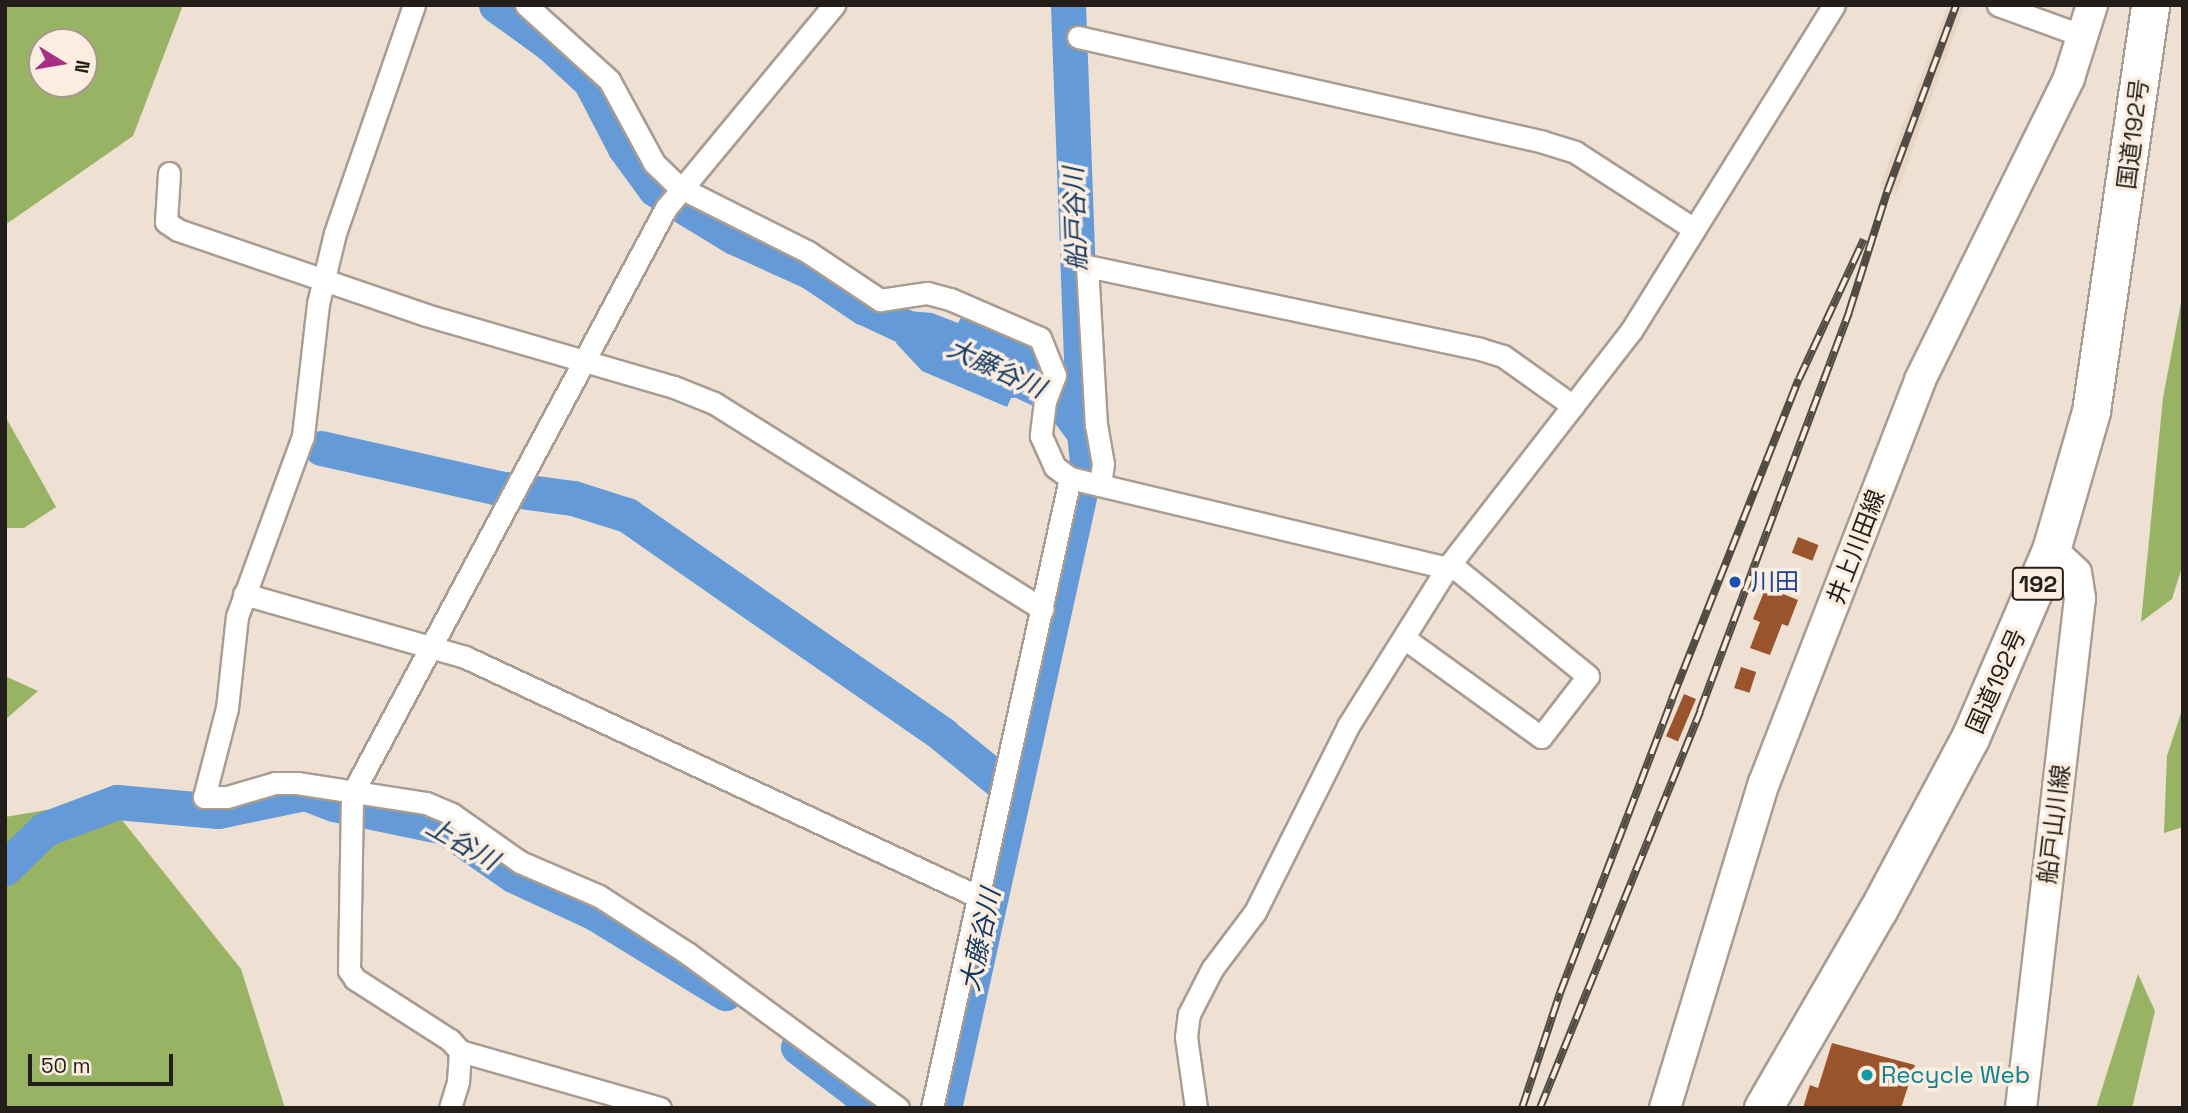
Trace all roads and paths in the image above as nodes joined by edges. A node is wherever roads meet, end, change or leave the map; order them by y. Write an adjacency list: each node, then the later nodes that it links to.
1 (414, 5): 13 (street)
2 (526, 5): 11 (street)
3 (834, 5): 11 (street)
4 (1834, 5): 12 (street)
5 (1998, 5): 8 (street)
6 (2092, 5): 8 (main road, 井上川田線)
7 (2150, 5): 17 (highway, 国道192号 / 192)
8 (2083, 36): 31 (main road, 井上川田線)
9 (1078, 37): 12 (street)
10 (169, 173): 13 (street)
11 (673, 196): 14 (street); 16 (street)
12 (1694, 229): 15 (street)
13 (323, 281): 14 (street); 19 (street)
14 (583, 362): 20 (street); 22 (street)
15 (1573, 407): 16 (street); 18 (street)
16 (1084, 482): 18 (street); 20 (street)
17 (2051, 550): 32 (highway, 国道192号 / 192); 33 (main road, 船戸山川線)
18 (1449, 566): 21 (street); 21 (street)
19 (244, 594): 22 (street); 23 (street)
20 (1043, 608): 24 (street)
21 (1404, 638): 30 (street)
22 (431, 645): 23 (street); 24 (street)
23 (351, 803): 25 (street); 28 (street)
24 (979, 897): 29 (street)
25 (460, 1051): 26 (street); 27 (street)
26 (450, 1108)
27 (660, 1108)
28 (898, 1108)
29 (932, 1108)
30 (1196, 1108)
31 (1665, 1108)
32 (1763, 1108)
33 (2021, 1108)

